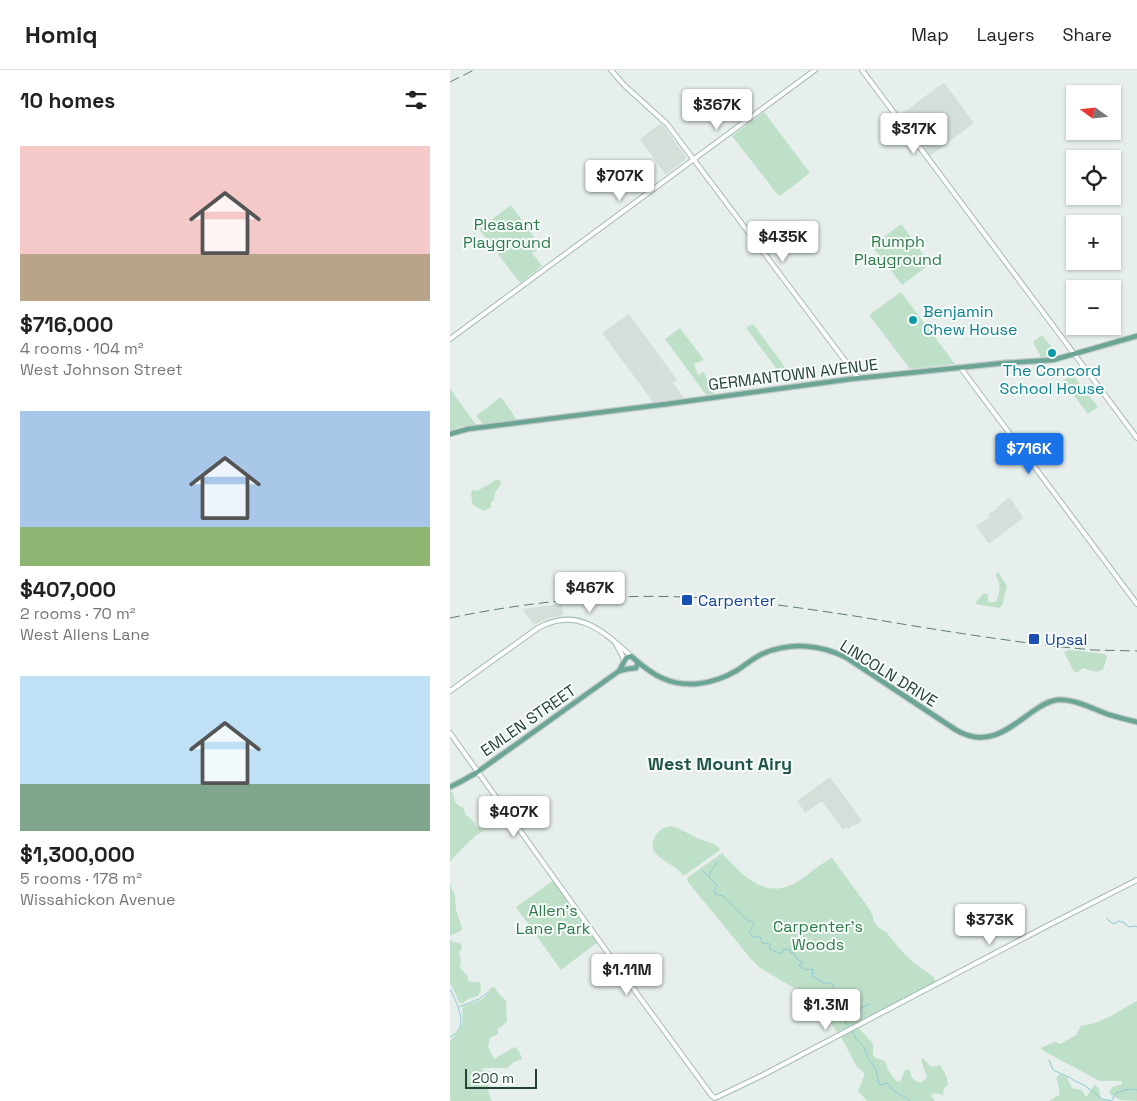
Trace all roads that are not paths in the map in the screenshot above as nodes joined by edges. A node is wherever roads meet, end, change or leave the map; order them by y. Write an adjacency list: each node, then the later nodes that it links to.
1 (611, 70): 4 (street)
2 (815, 70): 4 (street)
3 (862, 70): 7 (street)
4 (694, 159): 6 (street); 9 (street)
5 (1137, 336): 7 (main road, GERMANTOWN AVENUE)
6 (450, 339)
7 (1074, 355): 8 (main road, GERMANTOWN AVENUE); 11 (street)
8 (960, 367): 9 (main road, GERMANTOWN AVENUE); 12 (street)
9 (858, 378): 10 (main road, GERMANTOWN AVENUE)
10 (450, 434)
11 (1137, 438)
12 (1137, 604)
13 (614, 642): 14 (street, LINCOLN DRIVE); 16 (street); 19 (street, LINCOLN DRIVE)
14 (631, 656): 15 (main road, LINCOLN DRIVE); 16 (main road, EMLEN STREET)
15 (638, 662): 17 (main road, EMLEN STREET); 20 (main road, LINCOLN DRIVE)
16 (624, 663): 17 (main road); 18 (main road, EMLEN STREET)
17 (630, 668): 18 (main road, EMLEN STREET)
18 (619, 671): 22 (main road, EMLEN STREET)
19 (450, 691)
20 (1137, 722)
21 (450, 733): 22 (street)
22 (478, 772): 23 (main road, EMLEN STREET); 24 (street)
23 (450, 786)
24 (1137, 880)

